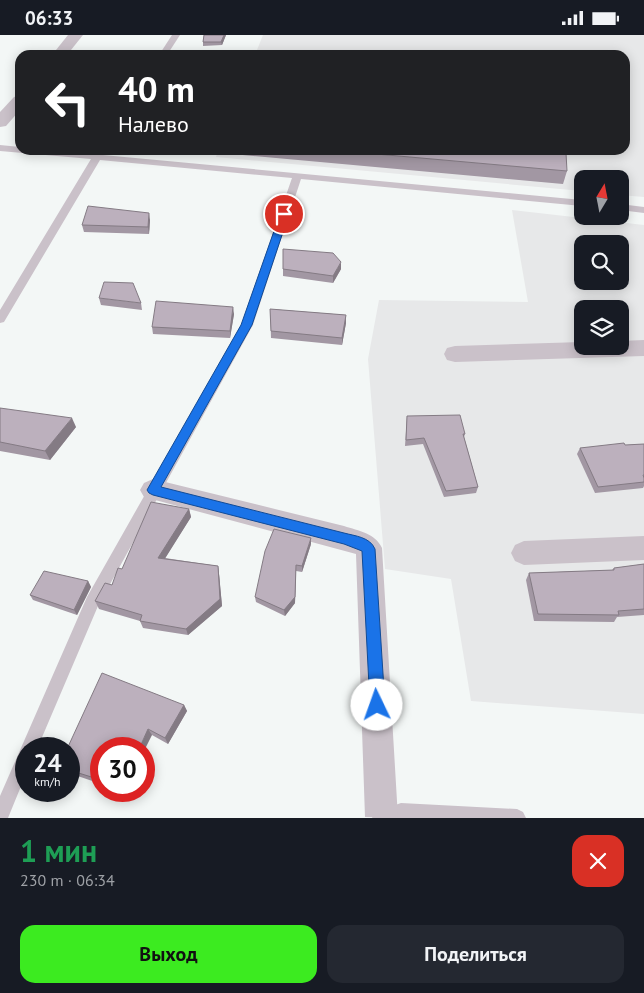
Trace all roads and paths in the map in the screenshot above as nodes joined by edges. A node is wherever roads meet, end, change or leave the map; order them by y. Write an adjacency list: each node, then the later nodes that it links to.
1 (76, 35): 3 (street)
2 (176, 35): 4 (lane)
3 (63, 50)
4 (166, 50)
5 (0, 95): 6 (street)
6 (15, 98)
7 (15, 105): 8 (street)
8 (0, 122)
9 (0, 148): 10 (lane)
10 (15, 149)
11 (98, 155): 17 (lane)
12 (108, 155): 13 (lane)
13 (297, 177): 14 (lane); 20 (lane)
14 (574, 202)
15 (629, 208): 16 (lane)
16 (644, 210)
17 (0, 319)
18 (644, 348): 19 (street)
19 (455, 354)
20 (153, 490): 23 (lane); 26 (street)
21 (644, 548): 22 (street)
22 (524, 553)
23 (34, 737)
24 (15, 780): 25 (lane)
25 (0, 815)
26 (382, 818): 27 (lane)
27 (517, 818)

